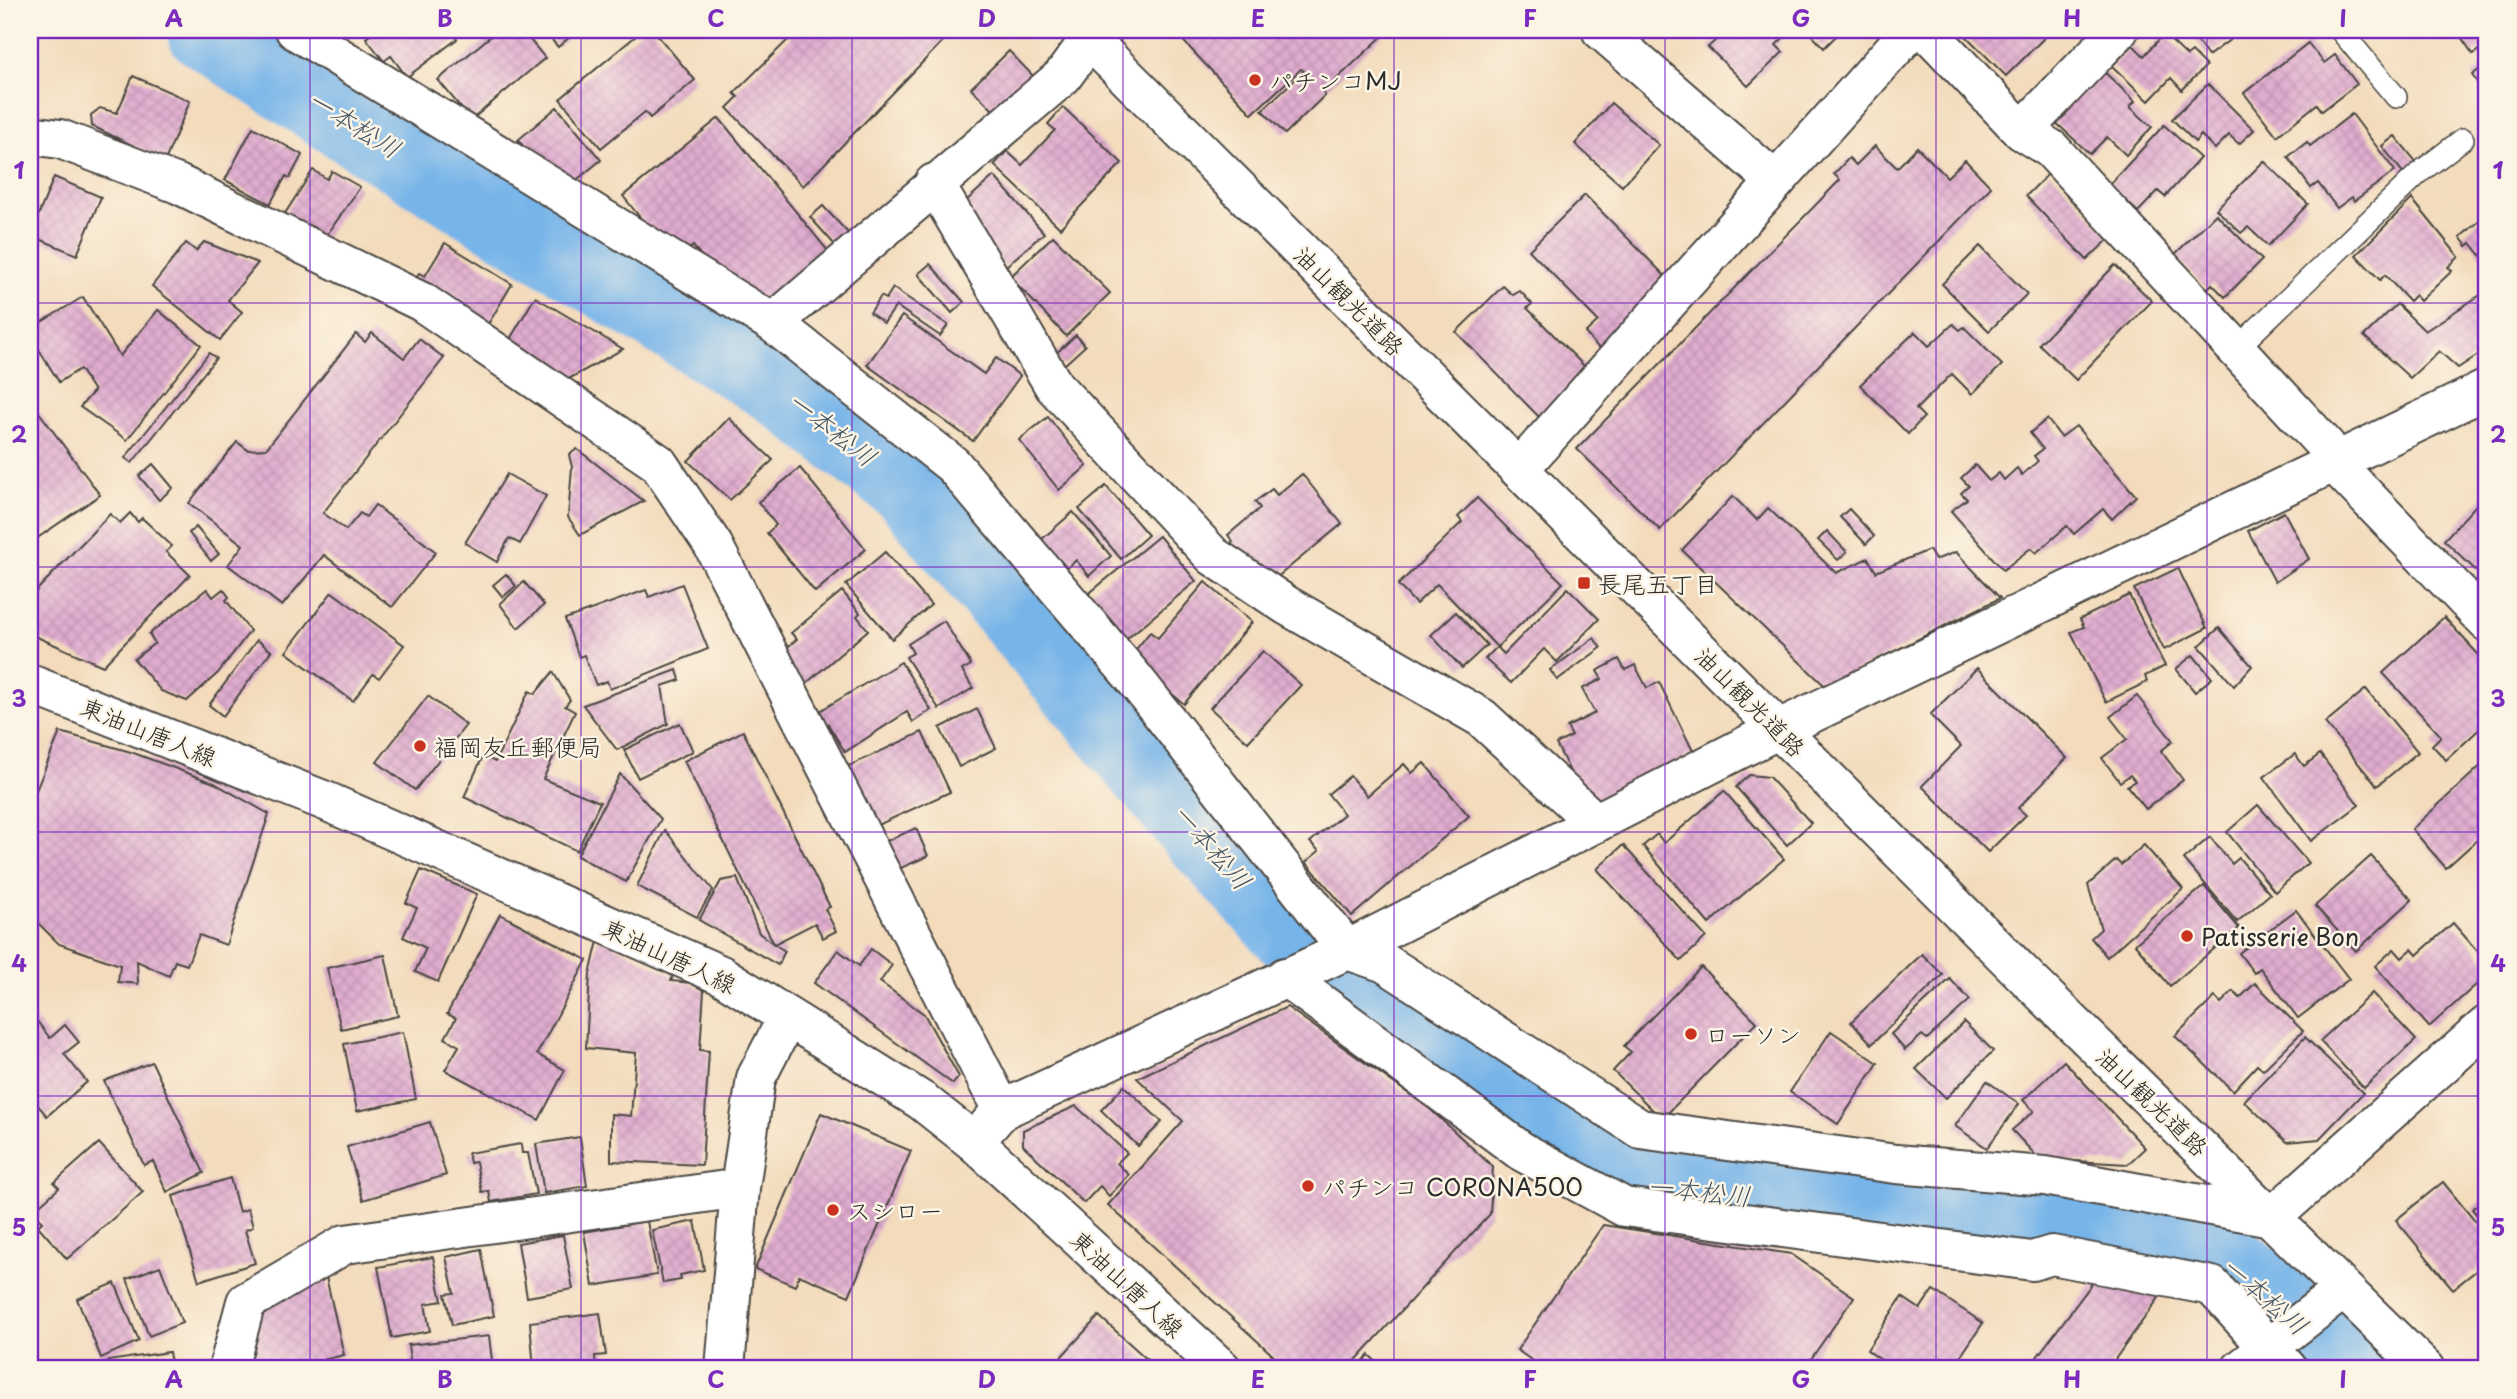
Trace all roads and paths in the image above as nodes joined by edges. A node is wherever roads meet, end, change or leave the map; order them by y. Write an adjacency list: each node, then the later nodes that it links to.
1 (295, 30): 14 (street)
2 (1601, 30): 12 (street)
3 (1911, 30): 12 (street)
4 (1926, 30): 9 (street)
5 (2119, 30): 9 (street)
6 (2340, 30): 8 (lane)
7 (1090, 33): 13 (street); 18 (street, 油山観光道路)
8 (2396, 97)
9 (2022, 131): 15 (street)
10 (30, 135): 27 (street)
11 (2463, 139): 15 (lane)
12 (1775, 181): 18 (street)
13 (934, 183): 14 (street); 22 (street)
14 (772, 323): 23 (street)
15 (2236, 349): 17 (street)
16 (2487, 389): 17 (street)
17 (2335, 464): 19 (street); 21 (street)
18 (1519, 469): 21 (street, 油山観光道路)
19 (2487, 622)
20 (30, 684): 25 (street, 東油山唐人線)
21 (1779, 730): 22 (street); 30 (street, 油山観光道路)
22 (1596, 823): 23 (street)
23 (1347, 950): 24 (street); 30 (street)
24 (1290, 975): 27 (street); 32 (street)
25 (787, 1018): 28 (street, 東油山唐人線); 29 (street)
26 (2487, 1024): 30 (street)
27 (1002, 1110): 28 (street)
28 (974, 1142): 35 (street, 東油山唐人線)
29 (740, 1188): 33 (street); 34 (street)
30 (2272, 1217): 31 (street, 油山観光道路)
31 (2336, 1295): 32 (street); 36 (street, 油山観光道路)
32 (2270, 1357)
33 (228, 1369)
34 (725, 1369)
35 (1222, 1369)
36 (2425, 1369)

